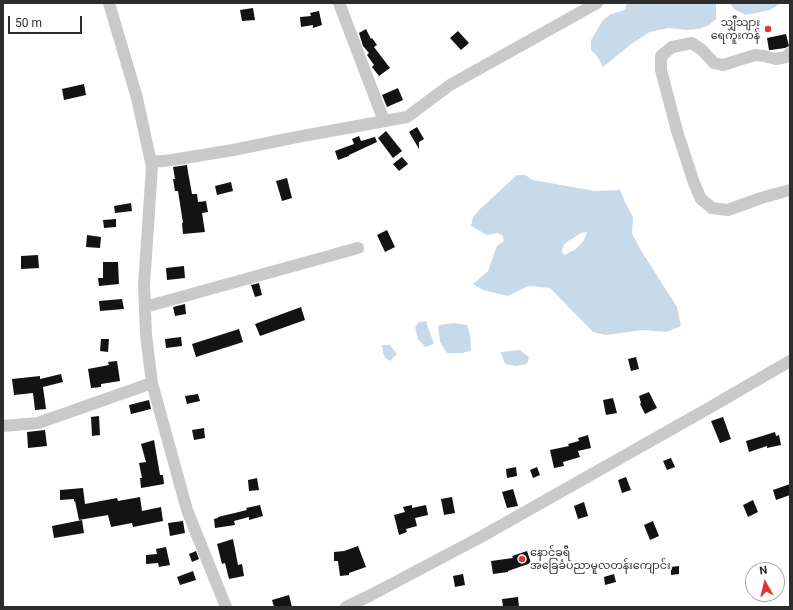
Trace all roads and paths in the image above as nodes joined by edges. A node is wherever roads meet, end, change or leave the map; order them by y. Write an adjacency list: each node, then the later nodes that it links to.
1 (109, 3): 6 (street)
2 (338, 3): 5 (street)
3 (596, 3): 5 (street)
4 (790, 53): 7 (street)
5 (384, 121): 6 (street)
6 (152, 162): 9 (street)
7 (790, 190)
8 (358, 248): 9 (street)
9 (145, 307): 11 (street)
10 (790, 361): 14 (street)
11 (152, 383): 12 (street); 13 (street)
12 (3, 426)
13 (226, 607)
14 (346, 607)

